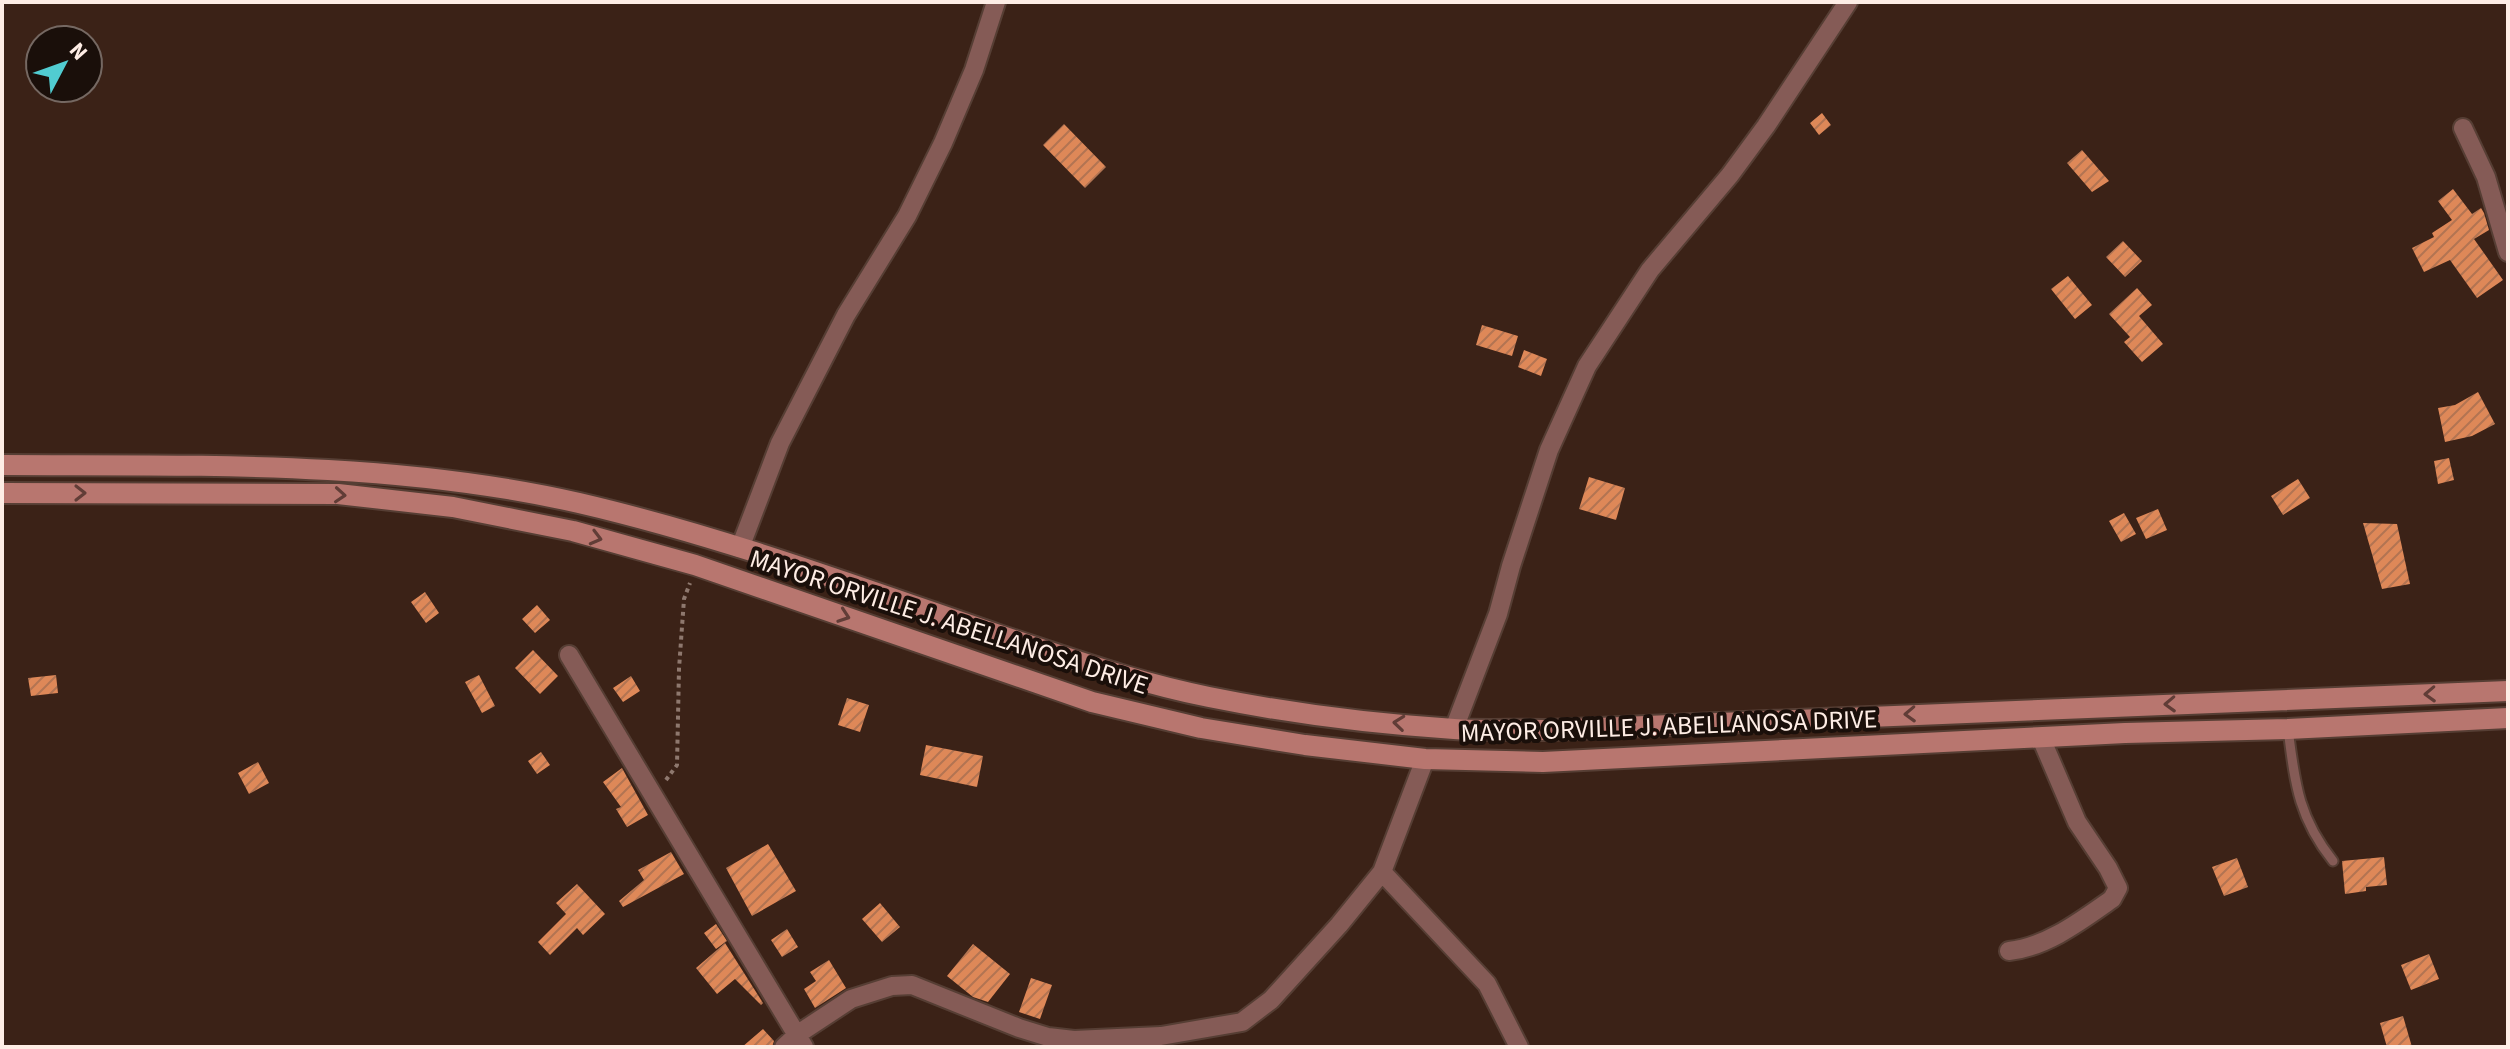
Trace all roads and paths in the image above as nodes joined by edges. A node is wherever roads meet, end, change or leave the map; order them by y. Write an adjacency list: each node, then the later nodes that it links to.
1 (996, 2): 7 (street)
2 (1848, 2): 15 (street)
3 (2463, 128): 4 (street)
4 (2508, 252)
5 (2, 465): 7 (main road, MAYOR ORVILLE J. ABELLANOSA DRIVE)
6 (2, 493): 8 (main road, MAYOR ORVILLE J. ABELLANOSA DRIVE, one-way to 8)
7 (740, 548): 10 (main road, MAYOR ORVILLE J. ABELLANOSA DRIVE)
8 (695, 565): 12 (main road, MAYOR ORVILLE J. ABELLANOSA DRIVE, one-way to 12); 20 (path)
9 (569, 655): 20 (street)
10 (1104, 670): 12 (main road); 15 (main road, MAYOR ORVILLE J. ABELLANOSA DRIVE, one-way to 10)
11 (2508, 691): 14 (main road, MAYOR ORVILLE J. ABELLANOSA DRIVE, one-way to 14)
12 (1092, 702): 19 (main road, MAYOR ORVILLE J. ABELLANOSA DRIVE)
13 (2508, 718): 16 (main road, MAYOR ORVILLE J. ABELLANOSA DRIVE)
14 (1711, 722): 15 (main road, MAYOR ORVILLE J. ABELLANOSA DRIVE); 18 (main road)
15 (1454, 729)
16 (2288, 729): 17 (main road, MAYOR ORVILLE J. ABELLANOSA DRIVE); 21 (lane)
17 (2041, 738): 18 (main road, MAYOR ORVILLE J. ABELLANOSA DRIVE); 23 (street)
18 (1713, 753): 19 (main road, MAYOR ORVILLE J. ABELLANOSA DRIVE)
19 (1425, 759): 22 (street)
20 (651, 793): 24 (street)
21 (2333, 861)
22 (1382, 872): 24 (street); 26 (street)
23 (2009, 951)
24 (801, 1040): 25 (street)
25 (784, 1047)
26 (1519, 1047)

